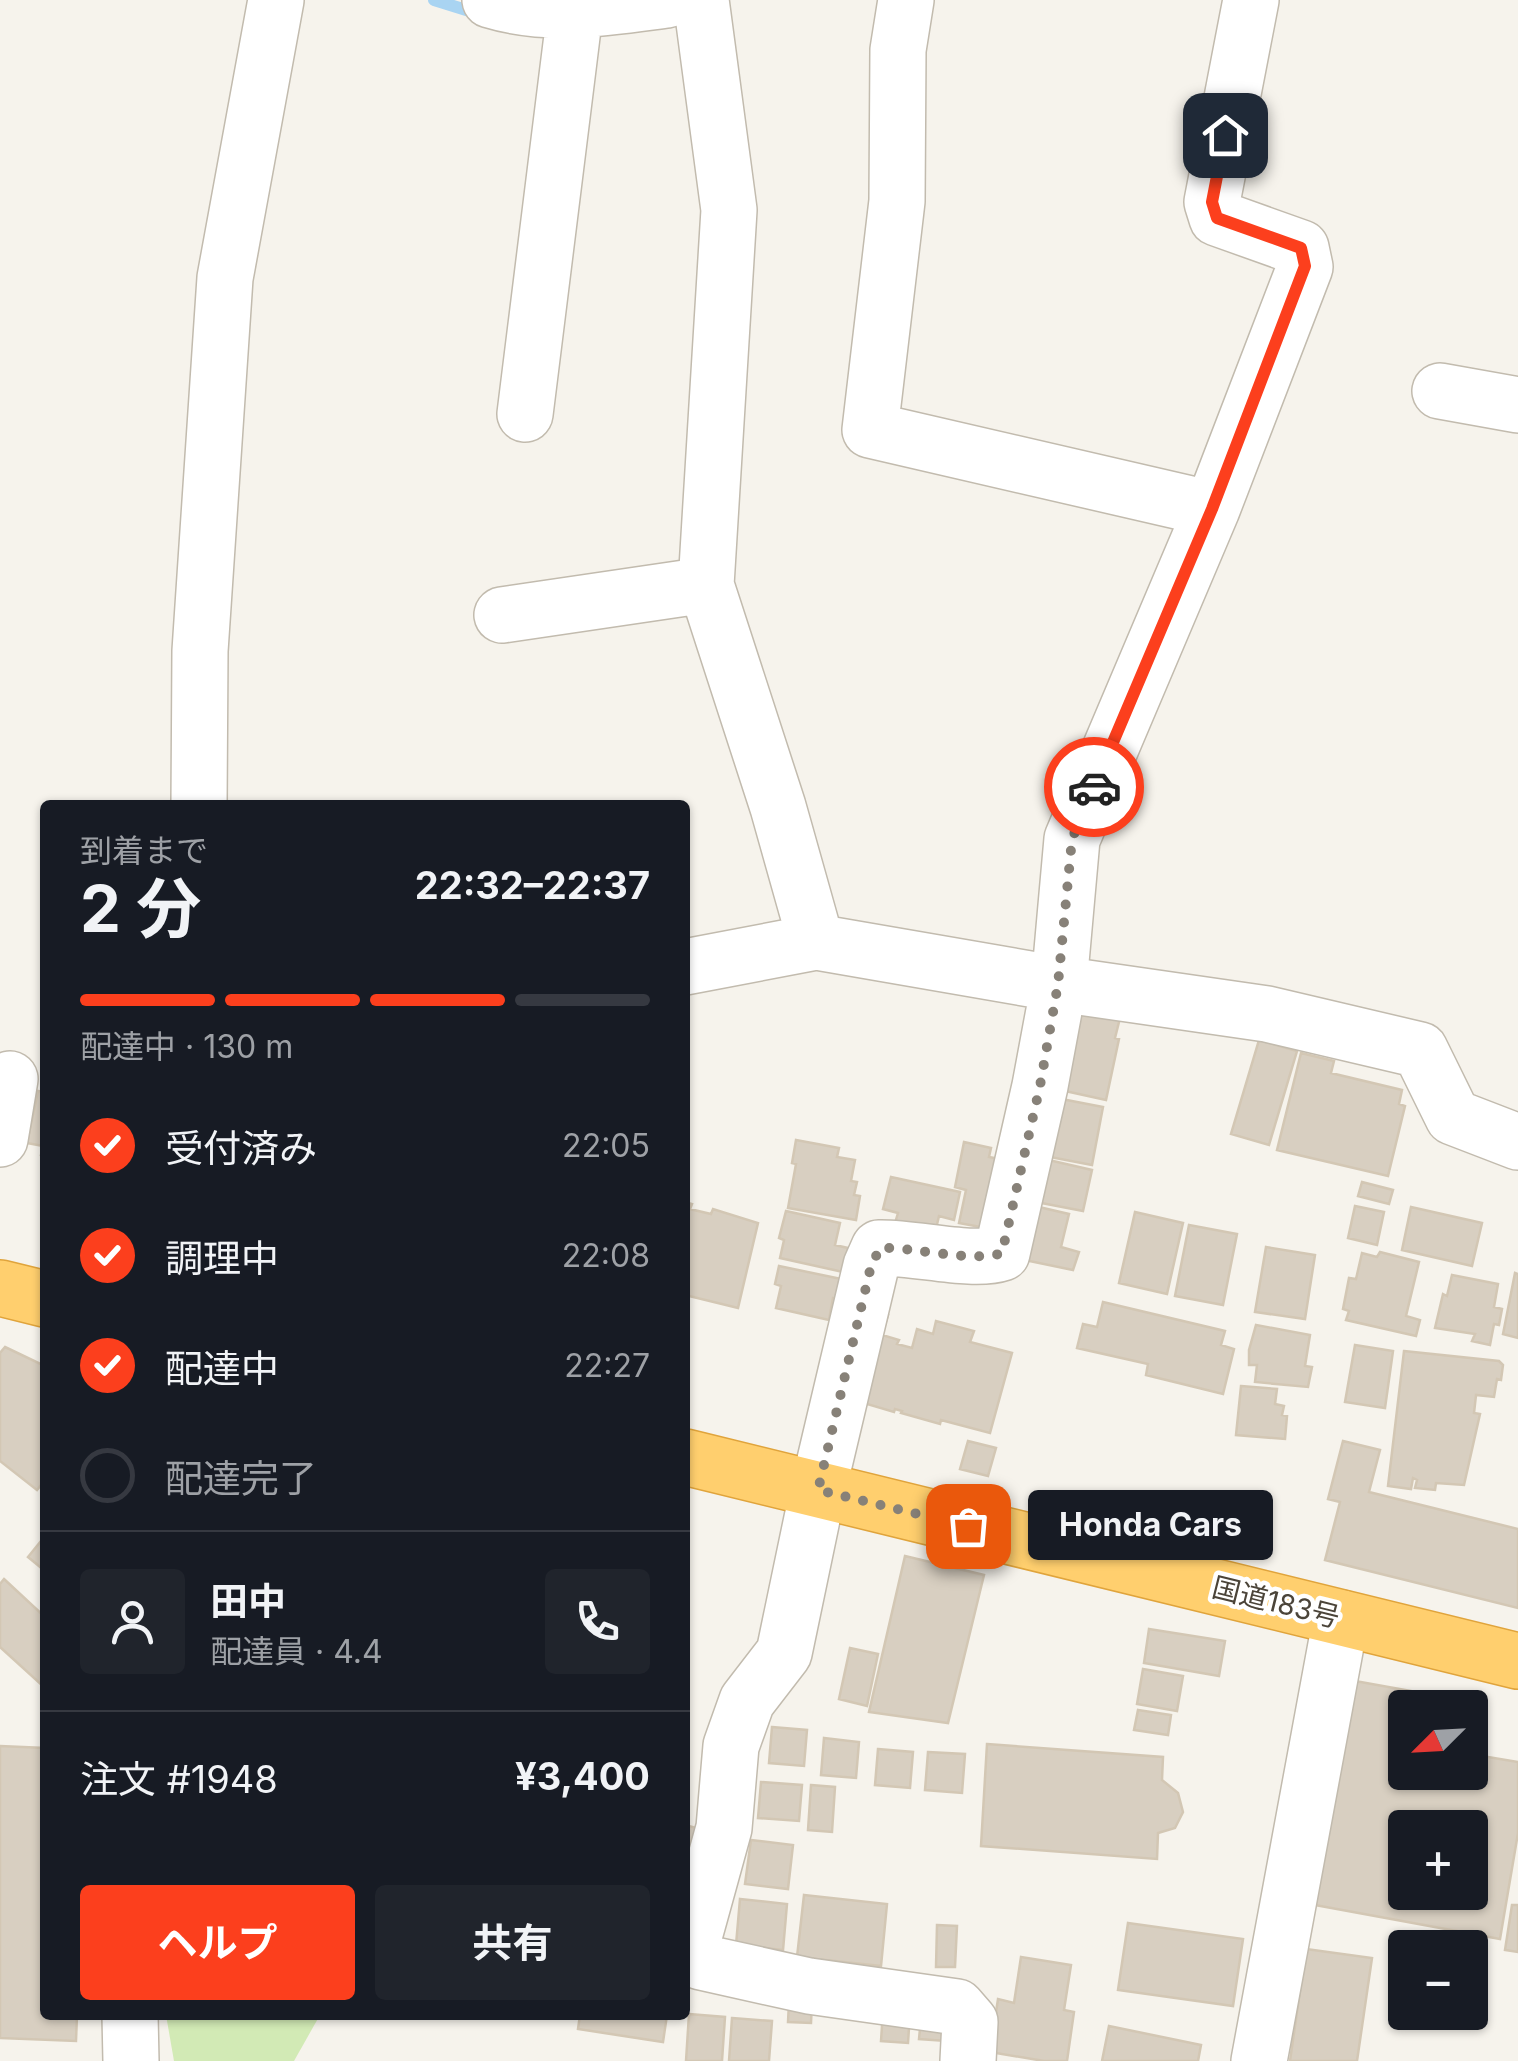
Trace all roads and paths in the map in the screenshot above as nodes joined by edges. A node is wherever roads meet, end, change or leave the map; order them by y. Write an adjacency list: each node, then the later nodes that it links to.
1 (276, 0): 14 (street)
2 (490, 0): 7 (street)
3 (667, 0): 7 (street)
4 (701, 0): 12 (street)
5 (906, 0): 11 (street)
6 (1252, 0): 11 (street)
7 (575, 12): 10 (street)
8 (1440, 391): 9 (street)
9 (1518, 405)
10 (526, 414)
11 (1212, 509): 17 (street)
12 (706, 585): 13 (street); 15 (street)
13 (502, 614)
14 (199, 800)
15 (816, 942): 16 (street); 17 (street)
16 (690, 966)
17 (1058, 984): 20 (street); 24 (street)
18 (18, 1075): 19 (street)
19 (0, 1139)
20 (1518, 1142)
21 (0, 1288): 22 (highway)
22 (40, 1298)
23 (690, 1458): 24 (highway, 国道183号)
24 (818, 1490): 25 (highway, 国道183号); 29 (street)
25 (1341, 1618): 26 (highway, 国道183号); 30 (street)
26 (1518, 1662)
27 (130, 2020): 28 (street)
28 (131, 2061)
29 (968, 2061)
30 (1259, 2061)

